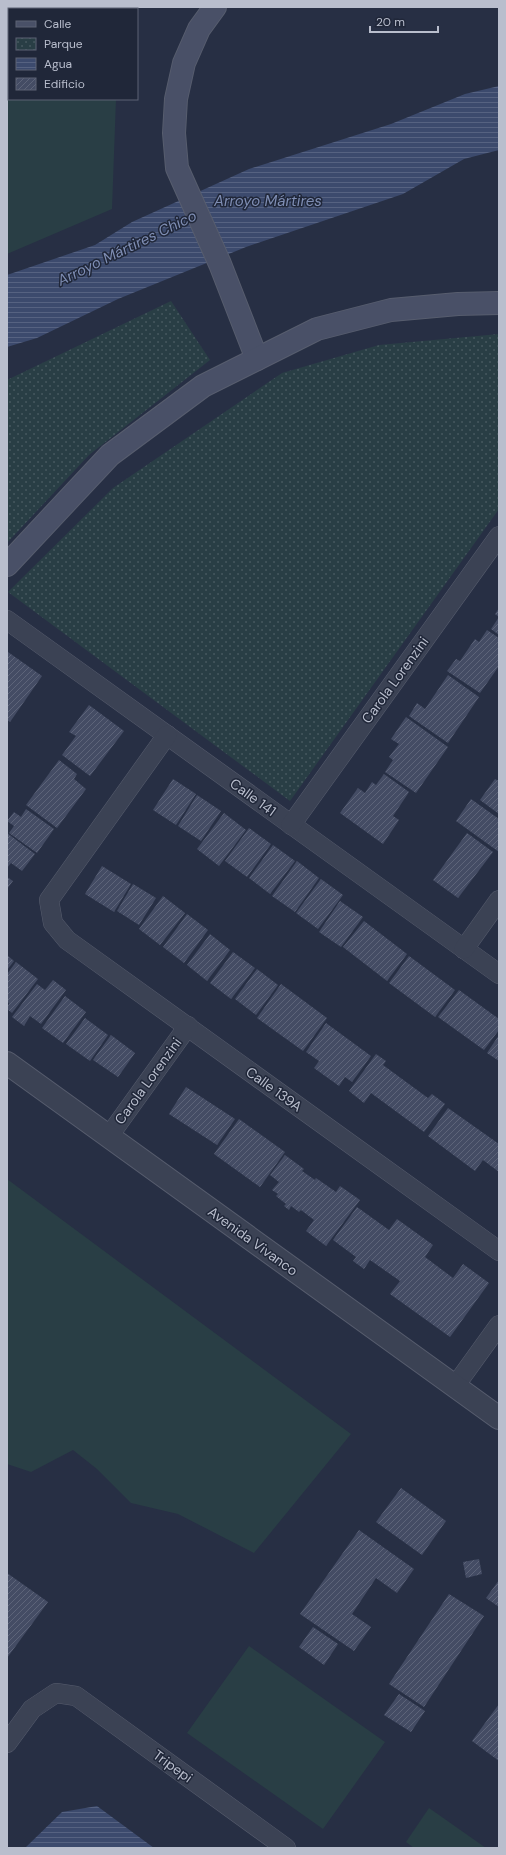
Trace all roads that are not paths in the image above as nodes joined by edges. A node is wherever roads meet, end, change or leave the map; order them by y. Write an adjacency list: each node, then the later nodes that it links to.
1 (215, 7): 3 (main road)
2 (499, 303): 3 (main road)
3 (257, 359): 5 (main road)
4 (499, 536): 8 (street, Carola Lorenzini)
5 (7, 565)
6 (7, 620): 7 (street, Calle 141)
7 (167, 735): 8 (street, Calle 141); 12 (street, Calle 139A)
8 (291, 824): 10 (street, Calle 141)
9 (499, 900): 10 (street)
10 (464, 949): 11 (street, Calle 141)
11 (499, 974)
12 (188, 1026): 14 (street, Carola Lorenzini); 15 (street, Calle 139A)
13 (7, 1063): 14 (street, Avenida Vivanco)
14 (108, 1136): 17 (street, Avenida Vivanco)
15 (499, 1251)
16 (499, 1325): 17 (street)
17 (455, 1386): 18 (street, Avenida Vivanco)
18 (499, 1418)
19 (7, 1743): 20 (street, Tripepi)
20 (286, 1848)

